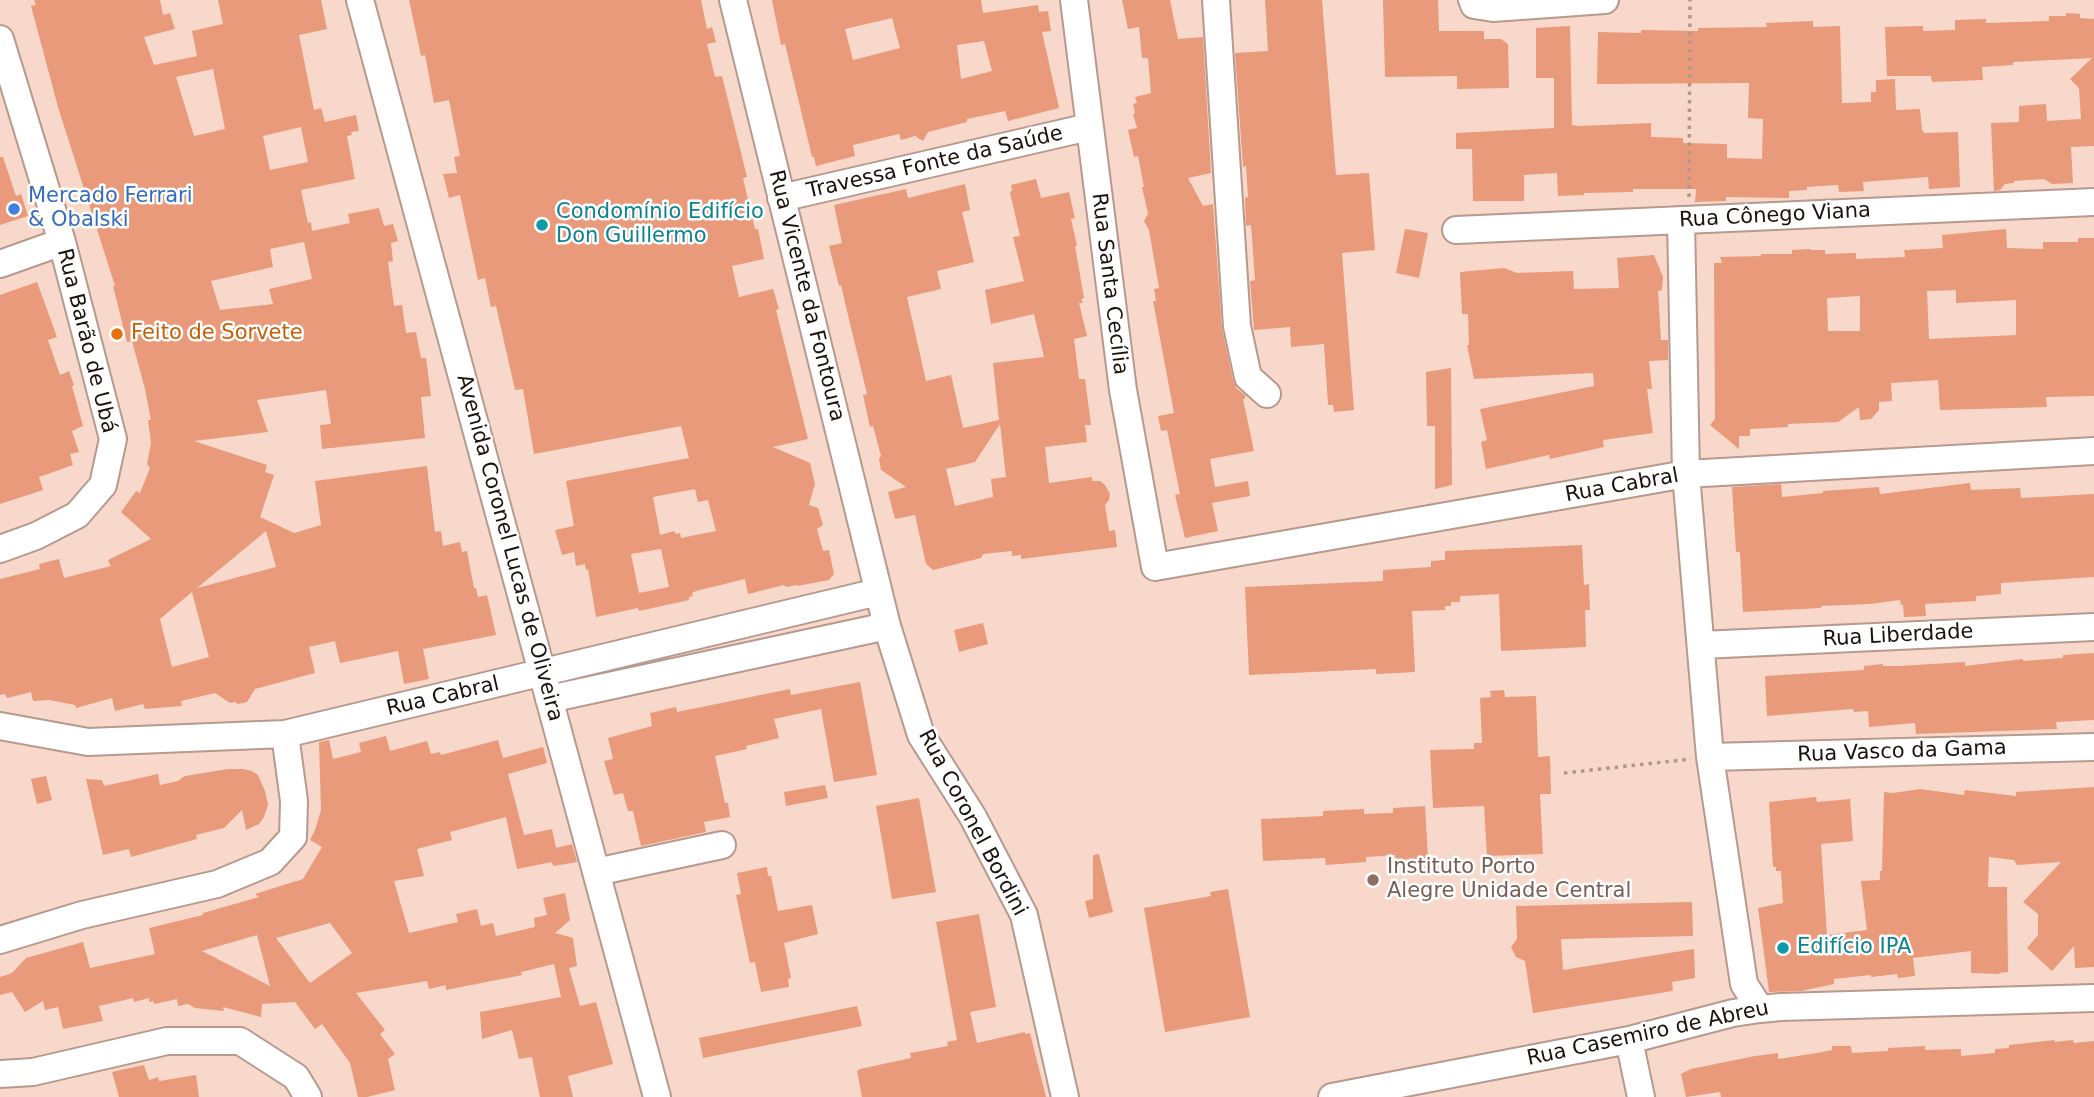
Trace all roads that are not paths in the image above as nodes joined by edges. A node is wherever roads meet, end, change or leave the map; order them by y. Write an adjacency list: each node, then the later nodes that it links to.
1 (360, 0): 26 (street, Avenida Coronel Lucas de Oliveira)
2 (733, 0): 9 (street, Rua Vicente da Fontoura)
3 (1074, 0): 8 (street, Rua Santa Cecília)
4 (1216, 0): 15 (street)
5 (1605, 0): 6 (street)
6 (1473, 2)
7 (0, 39): 13 (street, Rua Barão de Ubá)
8 (1089, 127): 9 (street, Travessa Fonte da Saúde); 19 (street, Rua Santa Cecília)
9 (781, 198): 20 (street, Rua Vicente da Fontoura)
10 (2094, 202): 11 (street, Rua Cônego Viana)
11 (1681, 220): 12 (street, Rua Cônego Viana); 17 (street)
12 (1456, 230)
13 (62, 242): 14 (street); 18 (street, Rua Barão de Ubá)
14 (0, 264)
15 (1266, 394)
16 (2094, 451): 17 (street, Rua Cabral)
17 (1686, 474): 19 (street, Rua Cabral); 25 (street)
18 (0, 549)
19 (1155, 567)
20 (878, 592): 21 (street, Rua Cabral); 22 (street, Rua Coronel Bordini)
21 (819, 607): 24 (street); 26 (street, Rua Cabral)
22 (887, 626): 24 (street); 46 (street, Rua Coronel Bordini)
23 (2094, 627): 25 (street, Rua Liberdade)
24 (828, 640): 27 (street)
25 (1701, 645): 31 (street)
26 (531, 676): 27 (street, Avenida Coronel Lucas de Oliveira); 29 (street, Rua Cabral)
27 (549, 699): 33 (street, Avenida Coronel Lucas de Oliveira)
28 (0, 726): 29 (street, Rua Cabral)
29 (285, 734): 34 (street)
30 (2094, 747): 31 (street, Rua Vasco da Gama)
31 (1710, 757): 35 (street)
32 (722, 845): 33 (street)
33 (596, 872): 45 (street, Avenida Coronel Lucas de Oliveira)
34 (0, 940)
35 (1744, 984): 37 (street); 38 (street)
36 (2094, 998): 37 (street, Rua Casemiro de Abreu)
37 (1760, 1009): 38 (street, Rua Casemiro de Abreu)
38 (1733, 1013): 39 (street, Rua Casemiro de Abreu)
39 (1629, 1040): 43 (street, Rua Casemiro de Abreu); 48 (street)
40 (0, 1055): 41 (street)
41 (33, 1072): 42 (street); 44 (street)
42 (0, 1074)
43 (1372, 1093): 47 (street, Rua Casemiro de Abreu)
44 (308, 1097)
45 (657, 1097)
46 (1065, 1097)
47 (1332, 1097)
48 (1641, 1097)

